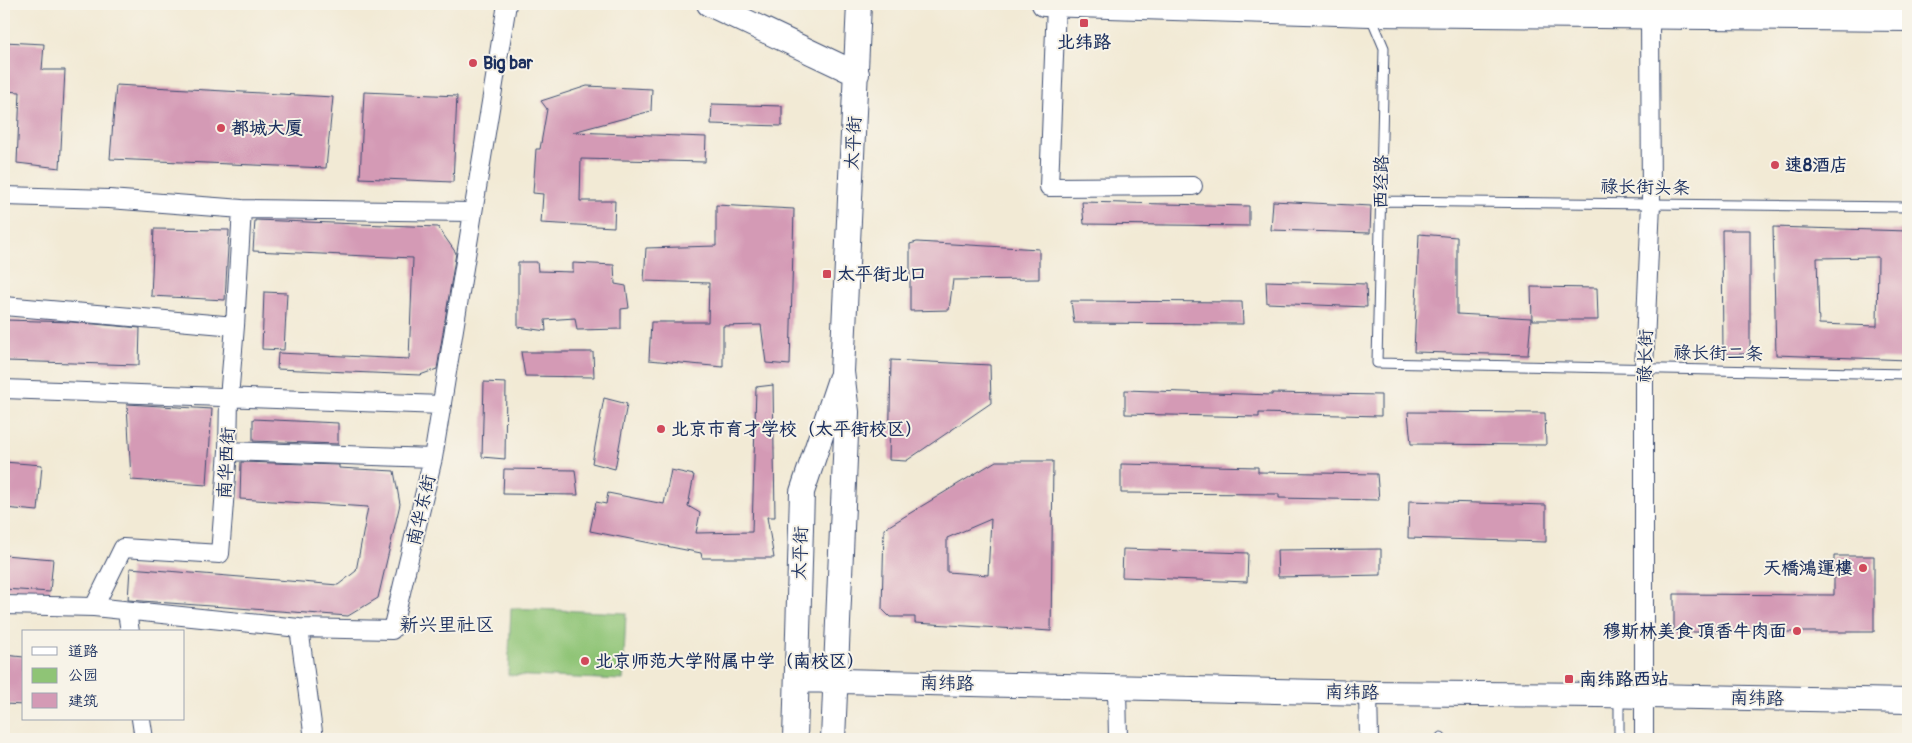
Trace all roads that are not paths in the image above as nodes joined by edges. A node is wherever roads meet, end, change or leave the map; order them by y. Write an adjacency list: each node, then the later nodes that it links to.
1 (507, 4): 17 (street, 南华东街)
2 (709, 4): 10 (street)
3 (859, 4): 10 (street, 太平街)
4 (1044, 4): 5 (street)
5 (1056, 4): 6 (street); 11 (street)
6 (1119, 5): 7 (street)
7 (1370, 9): 8 (street); 13 (lane, 西经路)
8 (1650, 17): 9 (street); 14 (street, 禄长街)
9 (1908, 19)
10 (857, 74): 22 (street, 太平街)
11 (1193, 186)
12 (4, 196): 16 (street)
13 (1380, 201): 14 (lane, 禄长街头条); 20 (lane, 西经路)
14 (1651, 204): 15 (lane, 禄长街头条); 21 (street, 禄长街)
15 (1908, 207)
16 (242, 209): 17 (street); 19 (street, 南华西街)
17 (472, 212): 26 (street, 南华东街)
18 (4, 306): 19 (street)
19 (235, 326): 25 (street, 南华西街)
20 (1377, 363): 21 (lane, 禄长街二条)
21 (1644, 368): 23 (lane, 禄长街二条); 39 (street, 禄长街)
22 (842, 372): 34 (street, 太平街); 35 (street, 太平街)
23 (1908, 374)
24 (4, 389): 25 (street)
25 (229, 398): 26 (street); 27 (street, 南华西街)
26 (442, 405): 28 (street, 南华东街)
27 (228, 451): 28 (street); 30 (street, 南华西街)
28 (433, 458): 32 (street, 南华东街)
29 (4, 605): 30 (street, 南华东街)
30 (94, 607): 31 (street, 南华东街)
31 (127, 612): 32 (street, 南华东街); 33 (street)
32 (299, 628): 43 (street)
33 (130, 630)
34 (797, 680): 35 (street, 南纬路); 44 (street, 太平街)
35 (835, 681): 36 (street, 南纬路); 45 (street, 太平街)
36 (1118, 687): 37 (street, 南纬路); 46 (street)
37 (1368, 693): 38 (street, 南纬路); 47 (street)
38 (1619, 695): 39 (street, 南纬路); 48 (lane)
39 (1644, 696): 40 (street, 南纬路); 49 (street, 禄长街)
40 (1908, 701)
41 (141, 720): 42 (street)
42 (144, 739)
43 (314, 739)
44 (795, 739)
45 (833, 739)
46 (1118, 739)
47 (1369, 739)
48 (1619, 739)
49 (1644, 739)

